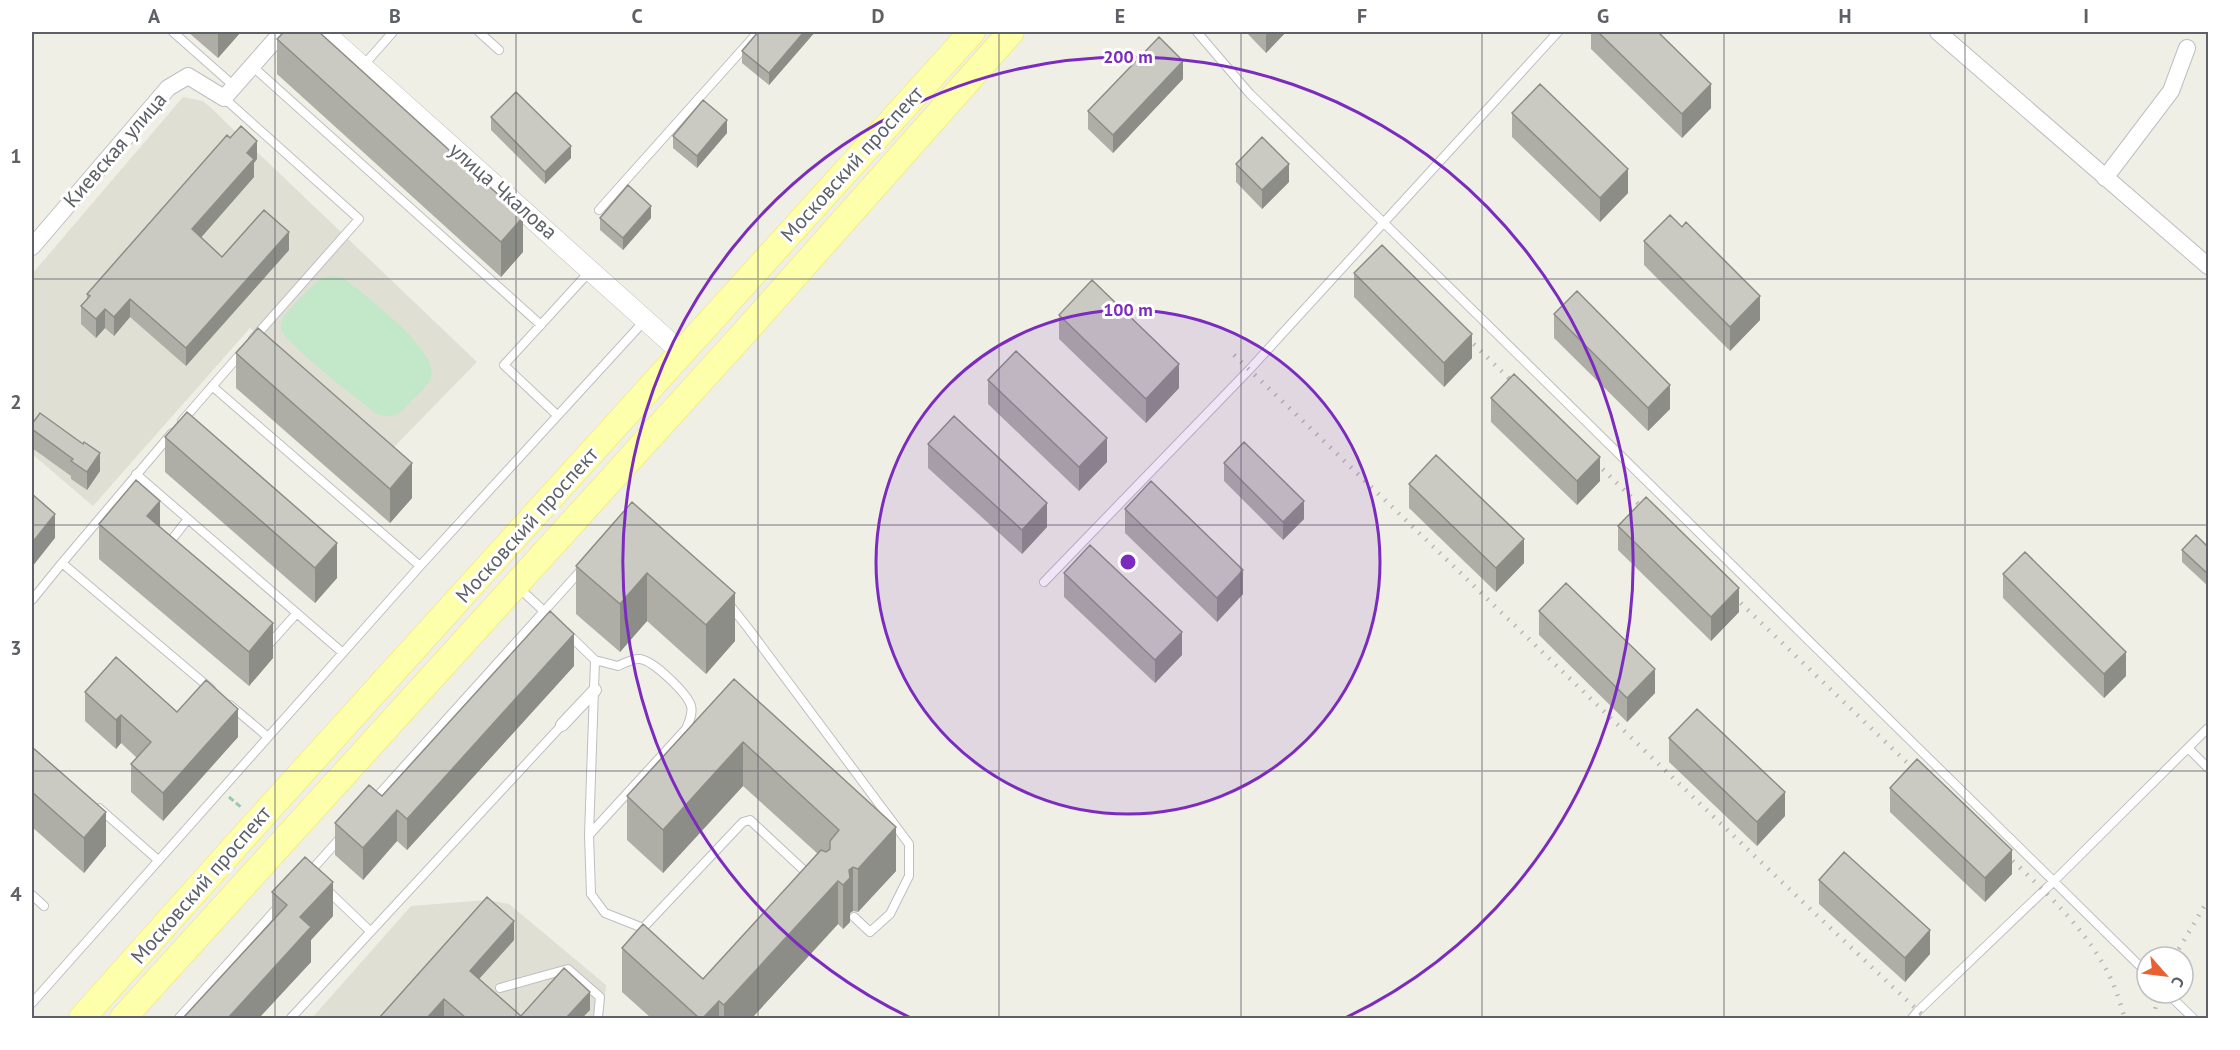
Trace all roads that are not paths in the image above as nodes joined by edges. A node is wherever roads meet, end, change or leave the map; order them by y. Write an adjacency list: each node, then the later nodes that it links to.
1 (173, 32): 16 (lane)
2 (282, 32): 14 (street)
3 (324, 32): 15 (street, улица Чкалова)
4 (393, 32): 15 (lane)
5 (479, 32): 13 (lane)
6 (758, 32): 18 (lane)
7 (972, 32): 25 (main road, Московский проспект)
8 (1011, 32): 36 (main road, Московский проспект)
9 (1197, 32): 19 (lane)
10 (1558, 32): 19 (lane)
11 (1938, 32): 17 (street)
12 (2187, 48): 17 (street)
13 (499, 50)
14 (252, 66): 16 (street); 24 (lane)
15 (362, 67): 22 (street, улица Чкалова)
16 (229, 92): 20 (street, Киевская улица); 26 (lane)
17 (2105, 178): 21 (street)
18 (599, 210)
19 (1383, 222): 35 (lane); 61 (lane)
20 (32, 247)
21 (2208, 266)
22 (592, 270): 23 (street, улица Чкалова); 24 (lane)
23 (646, 318): 25 (street, улица Чкалова); 27 (lane)
24 (541, 325): 27 (lane)
25 (681, 352): 33 (main road, Московский проспект)
26 (212, 386): 28 (lane); 34 (lane)
27 (557, 415): 34 (lane)
28 (136, 474): 29 (lane); 32 (lane)
29 (188, 519): 30 (lane); 40 (lane)
30 (172, 558)
31 (590, 561): 39 (lane)
32 (62, 563): 37 (lane); 47 (lane)
33 (492, 564): 36 (main road); 74 (main road, Московский проспект)
34 (420, 566): 44 (lane)
35 (1044, 582)
36 (515, 585): 39 (lane); 75 (main road, Московский проспект)
37 (32, 600)
38 (725, 600): 68 (lane)
39 (544, 610): 41 (lane); 55 (lane)
40 (297, 613): 43 (lane); 44 (lane)
41 (552, 619)
42 (561, 627): 45 (lane)
43 (261, 635)
44 (343, 653): 51 (lane)
45 (595, 660): 46 (lane); 57 (lane)
46 (595, 690): 49 (street); 57 (lane)
47 (214, 692)
48 (223, 699): 51 (lane)
49 (562, 725): 69 (lane)
50 (2208, 728): 52 (lane)
51 (268, 737): 58 (lane)
52 (2188, 748): 53 (lane); 61 (lane)
53 (2208, 768)
54 (90, 800): 58 (lane)
55 (364, 812)
56 (348, 829): 59 (lane)
57 (589, 835): 60 (lane)
58 (158, 860): 72 (lane)
59 (309, 873): 62 (lane); 69 (lane)
60 (811, 876): 63 (lane); 64 (lane)
61 (2055, 880): 70 (lane); 79 (lane)
62 (301, 882)
63 (818, 882)
64 (803, 884)
65 (32, 895): 67 (lane)
66 (286, 899): 76 (lane)
67 (44, 906)
68 (854, 917)
69 (370, 930): 77 (lane)
70 (2135, 961)
71 (500, 988): 78 (lane)
72 (32, 1003)
73 (2179, 1005): 80 (lane)
74 (82, 1018)
75 (123, 1018)
76 (179, 1018)
77 (291, 1018)
78 (598, 1018)
79 (1912, 1018)
80 (2193, 1018)

